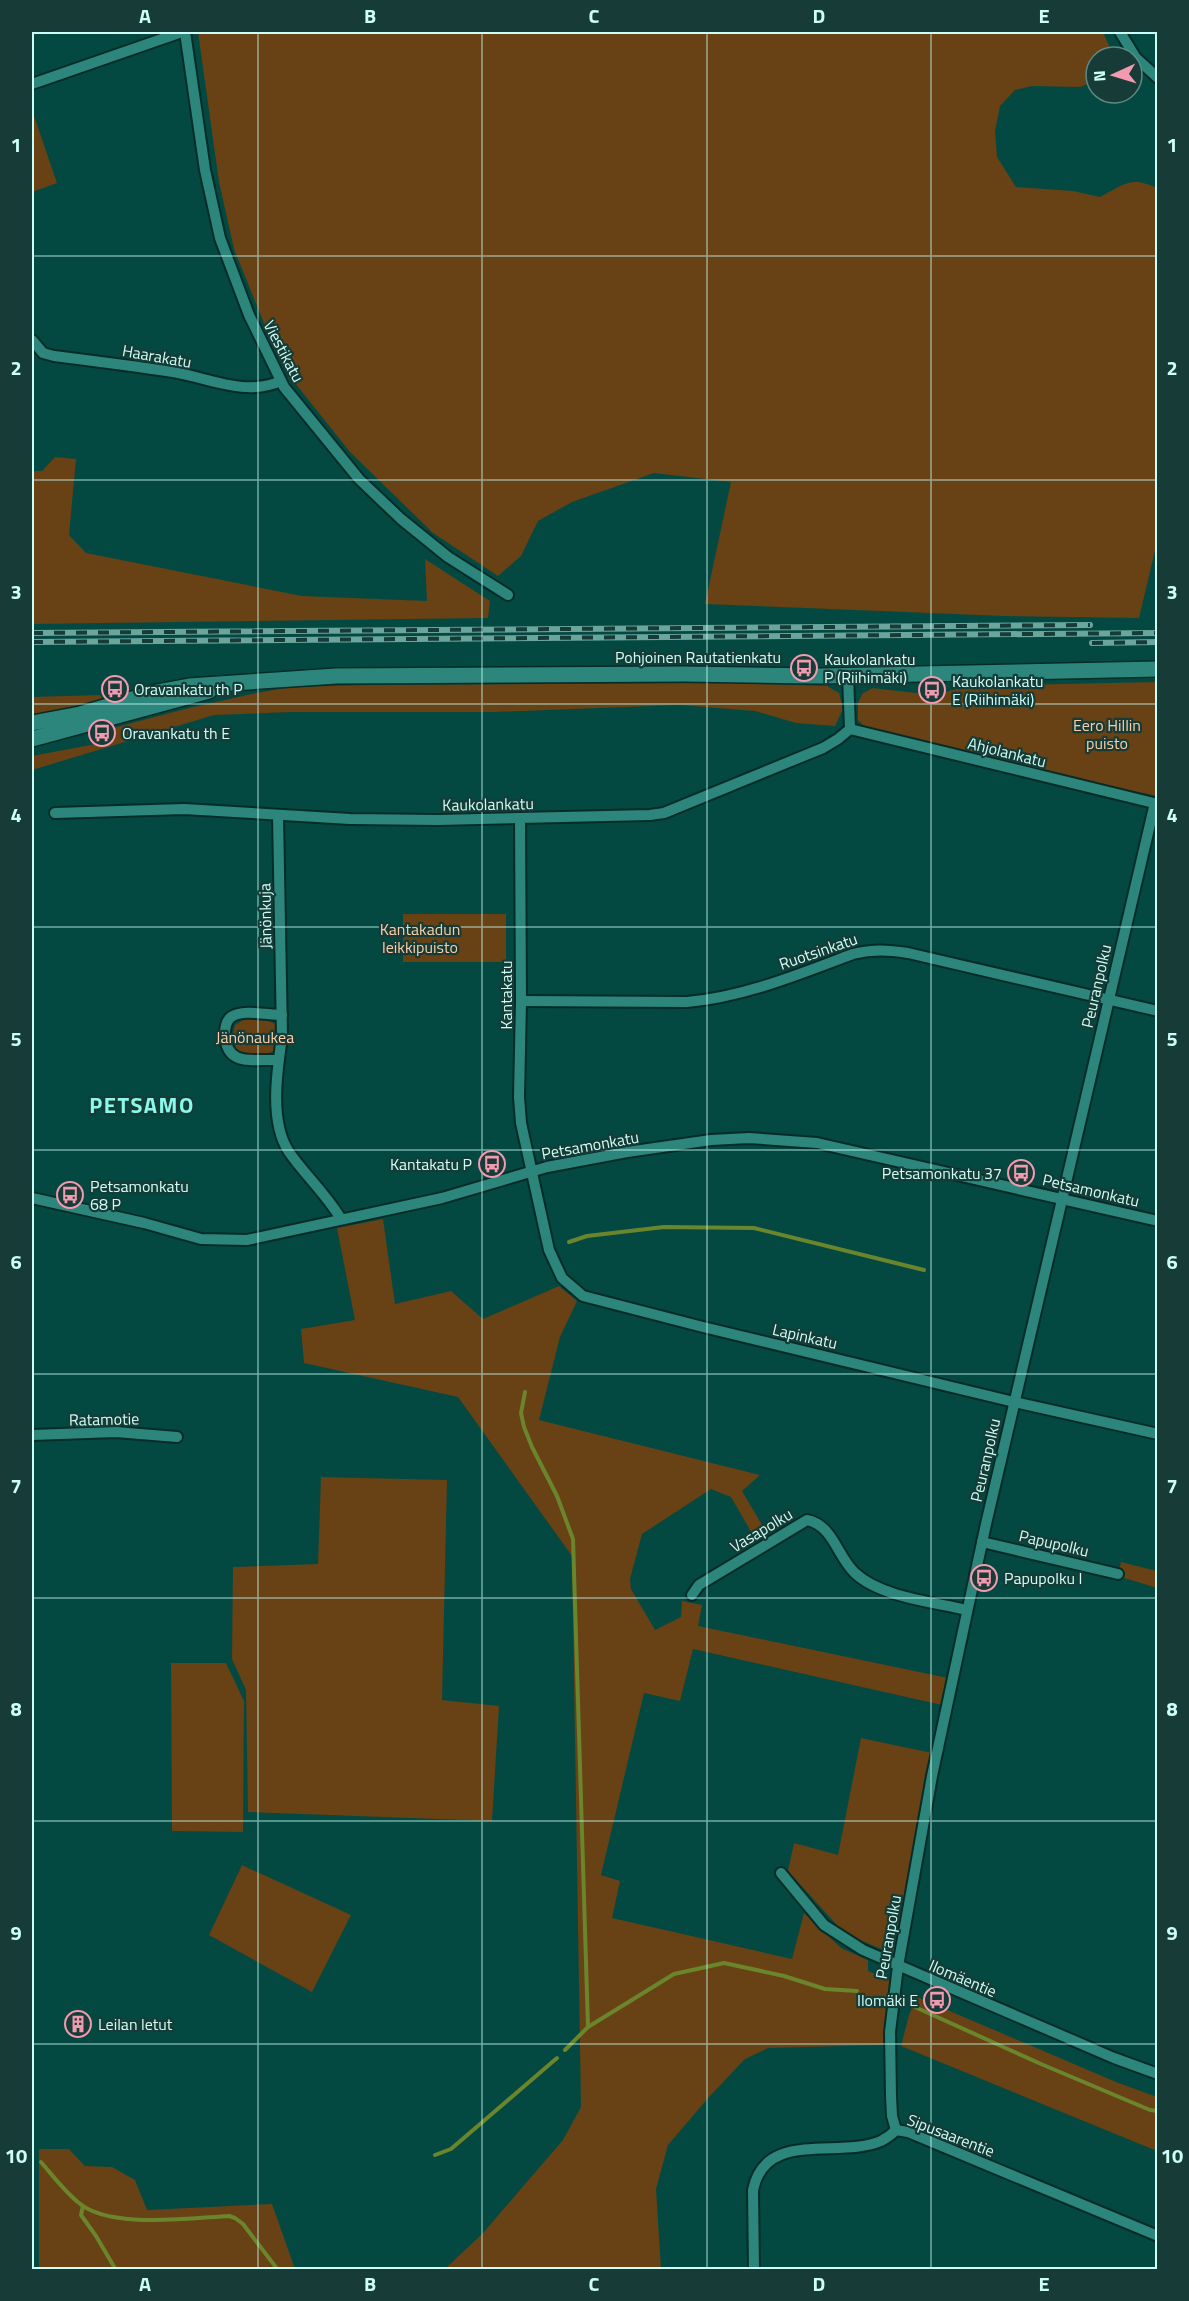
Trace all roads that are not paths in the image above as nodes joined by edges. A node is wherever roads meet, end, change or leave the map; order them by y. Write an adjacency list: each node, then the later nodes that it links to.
1 (183, 32): 4 (street); 6 (street, Viestikatu)
2 (1120, 32): 3 (street)
3 (1158, 78)
4 (32, 84)
5 (32, 340): 6 (street, Haarakatu)
6 (281, 381): 7 (street, Viestikatu)
7 (508, 595)
8 (1158, 669): 9 (street, Pohjoinen Rautatienkatu)
9 (848, 675): 10 (street, Pohjoinen Rautatienkatu); 12 (street)
10 (238, 683): 11 (street, Pohjoinen Rautatienkatu); 13 (street, Pohjoinen Rautatienkatu)
11 (32, 723)
12 (850, 729): 14 (street, Ahjolankatu); 17 (street, Kaukolankatu)
13 (32, 739)
14 (1156, 803): 18 (street, Peuranpolku)
15 (55, 813): 16 (street, Kaukolankatu)
16 (278, 815): 17 (street, Kaukolankatu); 21 (street, Jänönkuja)
17 (520, 818): 19 (street, Kantakatu)
18 (1108, 999): 19 (street, Ruotsinkatu); 20 (street, Ruotsinkatu); 25 (street, Peuranpolku)
19 (521, 1001): 23 (street, Kantakatu)
20 (1158, 1011)
21 (282, 1016): 22 (street, Jänönkuja); 22 (street)
22 (278, 1060): 26 (street, Jänönkuja)
23 (532, 1171): 25 (street, Petsamonkatu); 26 (street, Petsamonkatu); 28 (street, Lapinkatu)
24 (32, 1198): 26 (street, Petsamonkatu)
25 (1062, 1198): 27 (street, Petsamonkatu); 28 (street, Peuranpolku)
26 (341, 1219)
27 (1158, 1221)
28 (1014, 1402): 29 (street, Lapinkatu); 32 (street, Peuranpolku)
29 (1158, 1434)
30 (32, 1435): 31 (street, Ratamotie)
31 (177, 1437)
32 (982, 1542): 33 (street, Papupolku); 35 (street, Peuranpolku)
33 (1118, 1574)
34 (692, 1595): 35 (street, Vasapolku)
35 (968, 1610): 37 (street, Peuranpolku)
36 (781, 1873): 37 (street, Ilomäentie)
37 (898, 1966): 38 (street, Ilomäentie); 39 (street, Peuranpolku)
38 (1158, 2074)
39 (896, 2130): 40 (street, Sipusaarentie); 41 (street, Sipusaarentie)
40 (1158, 2236)
41 (754, 2270)

